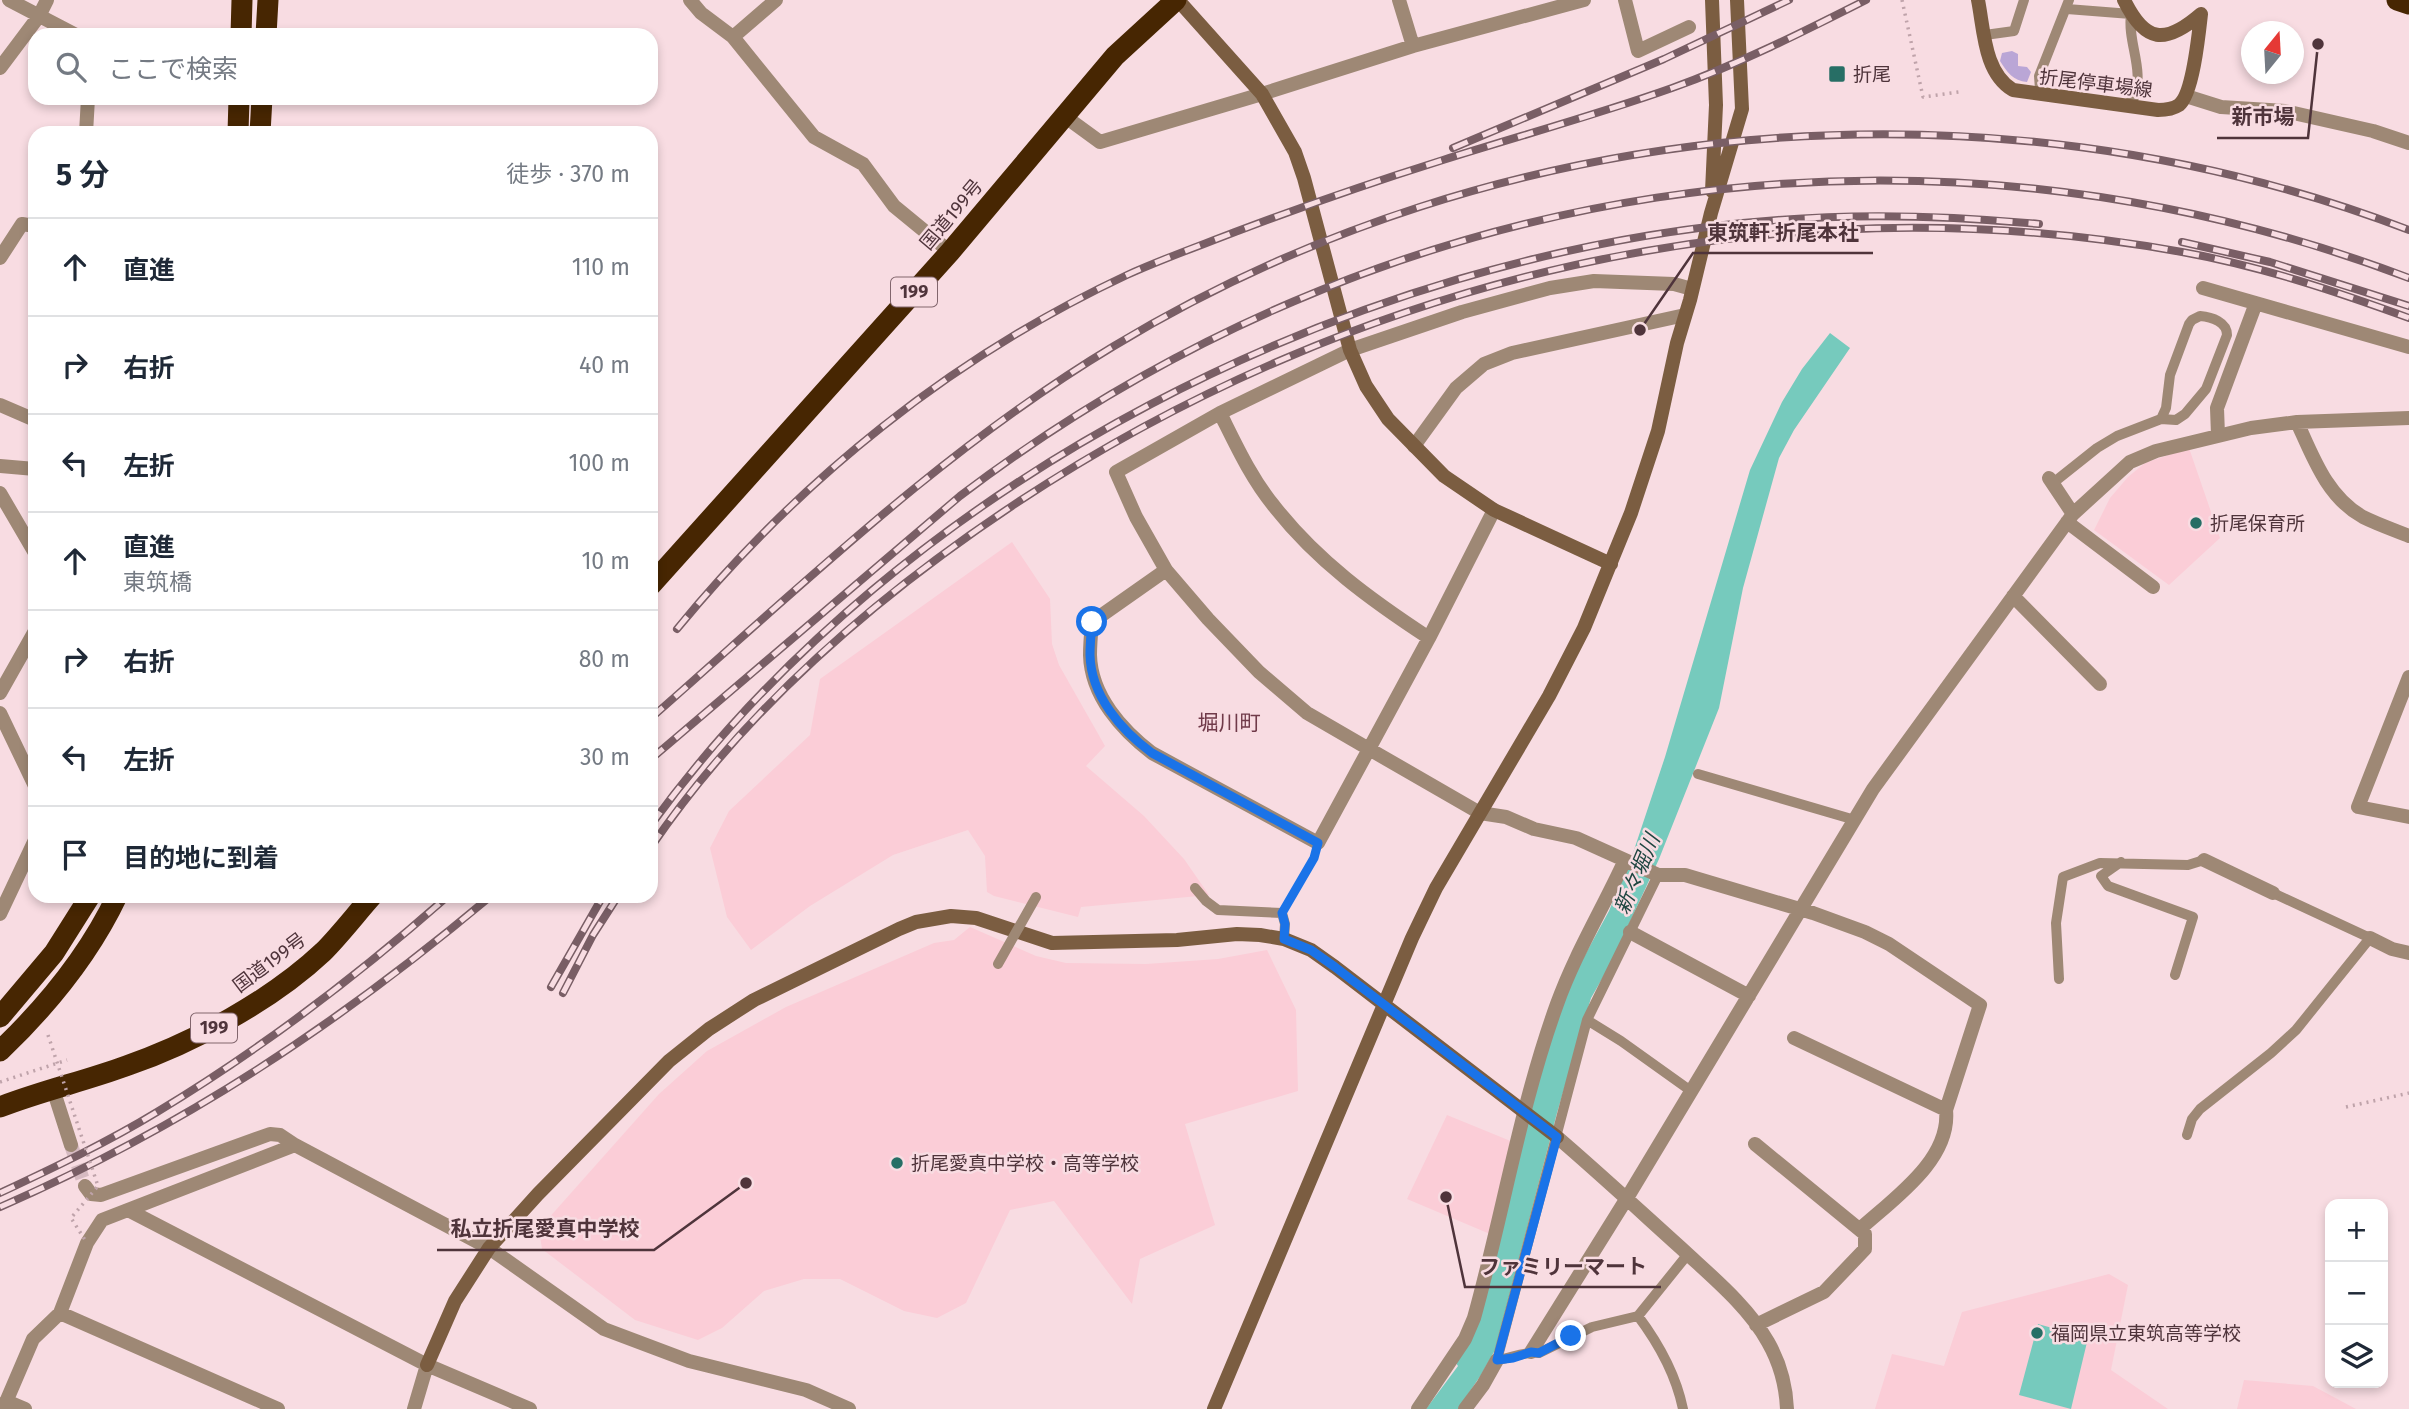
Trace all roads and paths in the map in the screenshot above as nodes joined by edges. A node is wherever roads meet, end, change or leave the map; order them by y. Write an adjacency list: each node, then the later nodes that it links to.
1 (9, 0): 22 (street)
2 (47, 0): 22 (street)
3 (242, 0): 26 (highway)
4 (268, 0): 27 (highway)
5 (690, 0): 30 (street)
6 (776, 0): 30 (street)
7 (1177, 0): 34 (street); 41 (highway, 国道199号 / 199)
8 (1399, 0): 31 (street)
9 (1584, 0): 31 (street)
10 (1625, 0): 23 (street)
11 (1712, 0): 46 (street)
12 (1737, 0): 46 (street)
13 (1902, 0): 33 (path)
14 (1978, 0): 29 (street, 折尾停車場線)
15 (2024, 0): 29 (lane)
16 (2124, 0): 21 (street)
17 (2397, 0): 18 (highway)
18 (2409, 4)
19 (2068, 5): 21 (lane); 35 (lane)
20 (2203, 7): 21 (street); 36 (street)
21 (2131, 15): 40 (lane)
22 (39, 16): 24 (street); 25 (street)
23 (1689, 27)
24 (30, 28)
25 (62, 28)
26 (241, 28)
27 (266, 28)
28 (28, 31): 32 (street)
29 (1985, 35): 35 (street, 折尾停車場線)
30 (733, 37): 48 (street)
31 (1413, 46): 34 (street)
32 (0, 68)
33 (1959, 92)
34 (1262, 94): 41 (street); 55 (street)
35 (2045, 96): 40 (street, 折尾停車場線)
36 (2186, 96): 40 (street, 折尾停車場線); 45 (street)
37 (88, 105): 42 (street)
38 (239, 105): 43 (highway)
39 (262, 105): 44 (highway)
40 (2123, 106)
41 (1063, 115): 48 (highway, 国道199号 / 199)
42 (86, 126)
43 (237, 126)
44 (260, 126)
45 (2409, 143)
46 (1711, 214): 51 (street)
47 (28, 225): 49 (street)
48 (950, 252): 74 (highway, 国道199号 / 199)
49 (0, 258)
50 (2203, 288): 52 (street)
51 (1692, 289): 53 (street); 55 (street)
52 (2256, 303): 54 (street); 62 (street)
53 (1685, 315): 63 (street); 72 (street)
54 (2409, 347)
55 (1350, 350): 57 (street); 63 (street)
56 (0, 405): 58 (street)
57 (1220, 413): 73 (street); 77 (street)
58 (28, 417)
59 (2409, 418): 61 (street)
60 (2161, 419): 60 (lane); 66 (lane)
61 (2297, 422): 62 (street); 70 (street)
62 (2218, 435): 69 (street)
63 (1414, 446): 68 (street)
64 (0, 466): 65 (street)
65 (28, 469)
66 (2051, 481): 69 (street)
67 (0, 493): 71 (street)
68 (1494, 510): 72 (street); 77 (street)
69 (2070, 518): 75 (street); 76 (street)
70 (2409, 536)
71 (28, 541)
72 (1611, 564): 86 (street)
73 (1167, 570): 83 (street); 89 (street)
74 (658, 577)
75 (2153, 587)
76 (2013, 596): 80 (street); 88 (street)
77 (1429, 638): 83 (street)
78 (28, 643): 81 (street)
79 (2408, 682): 87 (street)
80 (2100, 684)
81 (0, 693)
82 (0, 713): 84 (street)
83 (1369, 749): 86 (street); 89 (street)
84 (28, 771)
85 (1698, 775): 88 (lane)
86 (1480, 813): 92 (street); 112 (street)
87 (2409, 817)
88 (1856, 820): 101 (street)
89 (1318, 843): 102 (path)
90 (28, 855): 103 (street)
91 (2204, 860): 93 (lane); 96 (street)
92 (1628, 861): 94 (street); 126 (street)
93 (2122, 862): 109 (lane); 110 (lane)
94 (1655, 874): 101 (street); 104 (lane)
95 (1195, 887): 102 (lane)
96 (2273, 892): 105 (lane)
97 (1036, 897): 108 (lane, bridge)
98 (87, 903): 113 (highway)
99 (113, 903): 117 (highway)
100 (366, 903): 120 (highway, 国道199号 / 199)
101 (1800, 909): 111 (street); 125 (street)
102 (1282, 913): 106 (lane)
103 (0, 914)
104 (1630, 932): 111 (street); 114 (lane)
105 (2370, 938): 107 (street); 128 (lane)
106 (1284, 939): 112 (street); 137 (street)
107 (2409, 953)
108 (998, 964)
109 (2175, 975)
110 (2059, 979)
111 (1749, 996): 121 (street)
112 (1384, 1004): 126 (street); 151 (street)
113 (0, 1017)
114 (1587, 1020): 121 (lane); 127 (lane)
115 (48, 1035): 136 (path, bridge)
116 (1794, 1038): 125 (street)
117 (0, 1051)
118 (67, 1060): 119 (path)
119 (0, 1082)
120 (53, 1089): 123 (highway, 国道199号 / 199); 130 (street)
121 (1690, 1091): 133 (street)
122 (2409, 1093): 124 (path)
123 (4, 1105)
124 (2346, 1107)
125 (1946, 1110): 135 (street)
126 (1527, 1114): 127 (street); 152 (street)
127 (1555, 1135): 133 (street); 143 (lane)
128 (2187, 1135)
129 (1755, 1143): 135 (street)
130 (71, 1145)
131 (295, 1145): 132 (street); 134 (street); 137 (street)
132 (85, 1186)
133 (1627, 1198): 138 (street); 142 (street)
134 (128, 1210): 136 (street); 144 (street)
135 (1860, 1229): 141 (street)
136 (87, 1243): 139 (street)
137 (489, 1248): 144 (street); 150 (street)
138 (1688, 1254): 140 (lane); 141 (street)
139 (60, 1312): 145 (street); 147 (street)
140 (1638, 1316): 142 (lane); 154 (lane)
141 (1756, 1325): 155 (street)
142 (1531, 1352): 143 (lane)
143 (1497, 1360): 153 (street)
144 (426, 1365): 148 (street); 149 (street)
145 (4, 1405): 146 (street)
146 (25, 1409)
147 (278, 1409)
148 (414, 1409)
149 (530, 1409)
150 (849, 1409)
151 (1214, 1409)
152 (1418, 1409)
153 (1465, 1409)
154 (1683, 1409)
155 (1787, 1409)

